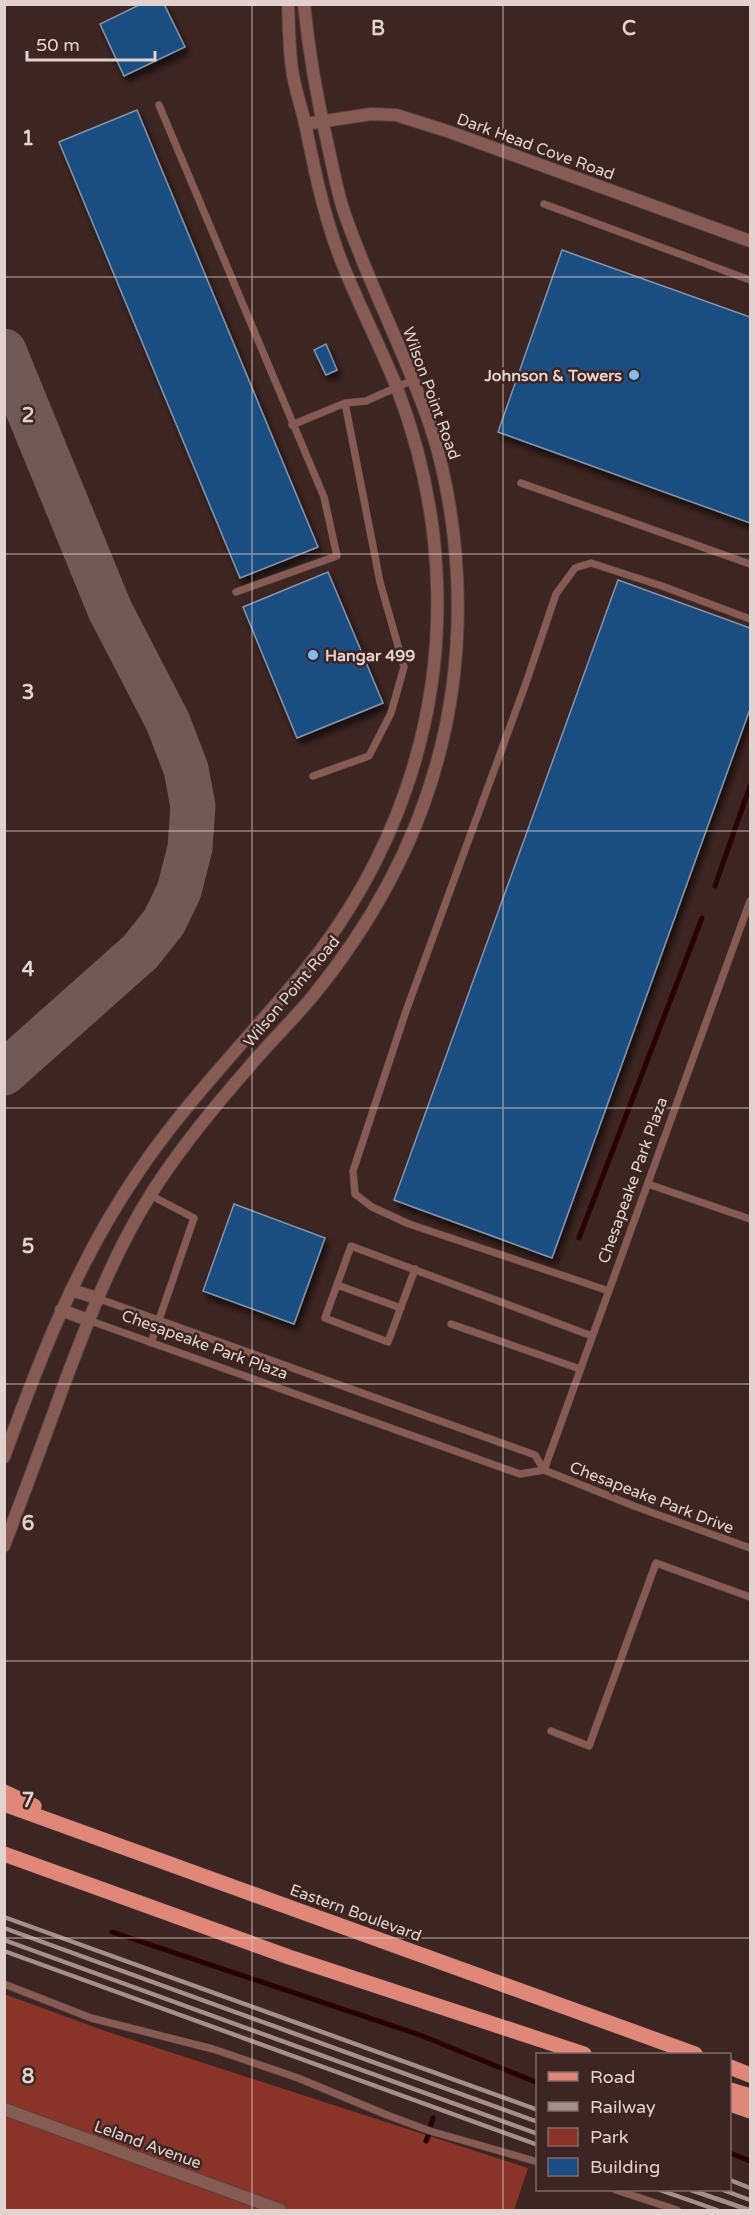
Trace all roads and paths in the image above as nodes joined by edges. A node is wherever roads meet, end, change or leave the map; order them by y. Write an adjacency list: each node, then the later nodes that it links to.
1 (288, 4): 5 (street, Wilson Point Road)
2 (304, 4): 4 (street, Wilson Point Road)
3 (159, 105): 12 (lane)
4 (322, 120): 5 (street, Dark Head Cove Road); 7 (street, Dark Head Cove Road); 9 (street, Wilson Point Road)
5 (305, 124): 10 (street, Wilson Point Road)
6 (544, 204): 8 (lane)
7 (750, 241)
8 (750, 280)
9 (413, 380): 10 (lane); 20 (street, Wilson Point Road)
10 (396, 386): 11 (lane); 24 (street, Wilson Point Road)
11 (345, 403): 12 (lane); 17 (lane)
12 (292, 425): 15 (lane)
13 (521, 483): 14 (lane)
14 (750, 564)
15 (236, 592)
16 (750, 618): 25 (lane)
17 (313, 776)
18 (750, 901): 19 (lane, Chesapeake Park Plaza)
19 (648, 1184): 21 (lane); 25 (lane, Chesapeake Park Plaza)
20 (150, 1195): 26 (street, Wilson Point Road); 30 (lane)
21 (750, 1219)
22 (415, 1269): 23 (lane); 27 (lane); 32 (lane)
23 (337, 1285): 27 (lane); 27 (lane)
24 (71, 1290): 26 (street, Chesapeake Park Plaza); 28 (street, Wilson Point Road)
25 (609, 1291): 32 (lane, Chesapeake Park Plaza)
26 (97, 1298): 29 (street, Wilson Point Road); 30 (lane, Chesapeake Park Plaza)
27 (401, 1308)
28 (61, 1310): 29 (street, Chesapeake Park Plaza); 35 (street, Wilson Point Road)
29 (88, 1320): 33 (lane, Chesapeake Park Plaza); 37 (street, Wilson Point Road)
30 (159, 1320): 33 (lane); 36 (lane, Chesapeake Park Plaza)
31 (451, 1324): 34 (lane)
32 (592, 1336): 34 (lane, Chesapeake Park Plaza)
33 (151, 1343): 36 (lane, Chesapeake Park Plaza)
34 (580, 1369): 36 (lane, Chesapeake Park Plaza)
35 (4, 1457)
36 (544, 1470): 38 (lane, Chesapeake Park Drive)
37 (4, 1546)
38 (750, 1548)
39 (750, 1597): 40 (lane)
40 (551, 1731)
41 (4, 1792): 43 (main road)
42 (4, 1804): 43 (main road, Eastern Boulevard)
43 (93, 1836): 47 (main road, Eastern Boulevard)
44 (4, 1854): 46 (main road)
45 (4, 1984): 55 (lane)
46 (578, 2053)
47 (690, 2053)
48 (731, 2068): 49 (main road)
49 (750, 2074)
50 (731, 2091): 51 (main road)
51 (750, 2096)
52 (731, 2105): 54 (main road)
53 (4, 2109): 57 (street, Leland Avenue)
54 (750, 2111)
55 (536, 2162)
56 (619, 2191): 58 (lane)
57 (280, 2211)
58 (676, 2211)

